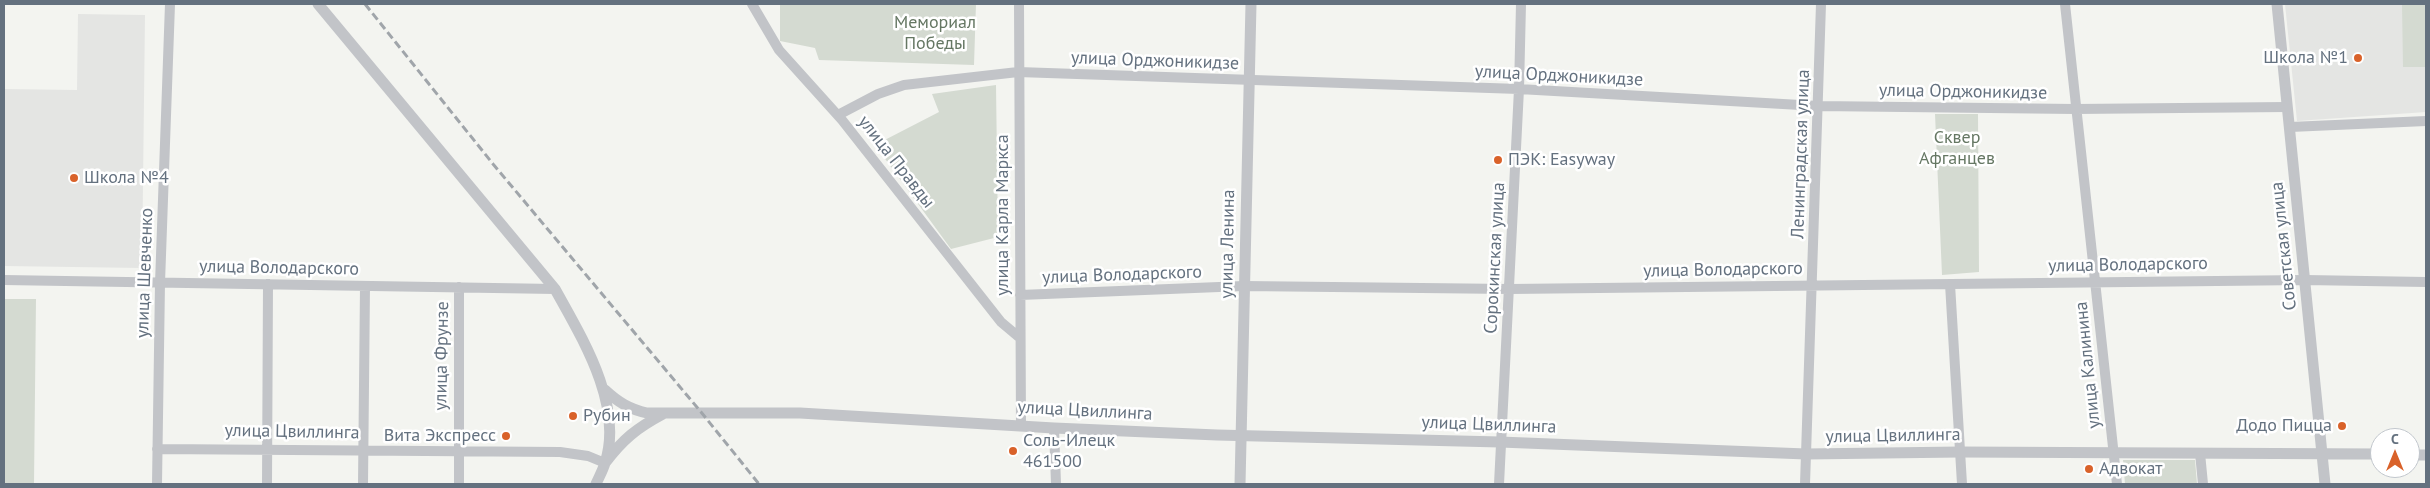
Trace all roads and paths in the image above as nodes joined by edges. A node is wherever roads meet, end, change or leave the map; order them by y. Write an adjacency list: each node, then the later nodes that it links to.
1 (170, 4): 21 (street, улица Шевченко)
2 (318, 4): 30 (street)
3 (752, 4): 16 (street, улица Правды)
4 (1019, 4): 10 (street, улица Карла Маркса)
5 (1251, 4): 11 (street, улица Ленина)
6 (1521, 4): 12 (street, Сорокинская улица)
7 (1822, 4): 13 (street, Ленинградская улица)
8 (2065, 4): 15 (street, улица Калинина)
9 (2277, 4): 14 (street, Советская улица)
10 (1018, 72): 11 (street, улица Орджоникидзе); 16 (street, улица Орджоникидзе); 32 (street, улица Карла Маркса)
11 (1248, 80): 12 (street, улица Орджоникидзе); 28 (street, улица Ленина)
12 (1519, 89): 13 (street, улица Орджоникидзе); 31 (street, Сорокинская улица)
13 (1818, 106): 15 (street, улица Орджоникидзе); 26 (street, Ленинградская улица)
14 (2287, 107): 15 (street, улица Орджоникидзе); 18 (street, Советская улица)
15 (2075, 109): 22 (street, улица Калинина)
16 (838, 115): 33 (street, улица Правды)
17 (2426, 121): 18 (street)
18 (2290, 127): 20 (street, Советская улица)
19 (4, 280): 21 (street, улица Володарского)
20 (2305, 280): 22 (street, улица Володарского); 23 (street, улица Володарского); 48 (street, Советская улица)
21 (160, 282): 24 (street, улица Володарского); 41 (street, улица Шевченко)
22 (2094, 282): 25 (street, улица Володарского); 47 (street, улица Калинина)
23 (2426, 282)
24 (268, 284): 27 (street, улица Володарского); 40 (street)
25 (1950, 284): 26 (street, улица Володарского); 44 (street)
26 (1813, 285): 31 (street, улица Володарского); 46 (street, Ленинградская улица)
27 (365, 286): 29 (street, улица Володарского); 42 (street)
28 (1244, 286): 31 (street, улица Володарского); 32 (street, улица Володарского); 38 (street, улица Ленина)
29 (459, 287): 30 (street, улица Володарского); 43 (street, улица Фрунзе)
30 (555, 288): 34 (street)
31 (1510, 289): 39 (street, Сорокинская улица)
32 (1020, 295): 33 (street, улица Карла Маркса)
33 (1020, 338): 36 (street, улица Карла Маркса)
34 (605, 390): 35 (street, улица Цвиллинга); 50 (street)
35 (665, 413): 36 (street, улица Цвиллинга); 50 (street)
36 (1021, 426): 37 (street, улица Цвиллинга)
37 (1054, 428): 38 (street, улица Цвиллинга); 56 (street)
38 (1242, 436): 39 (street, улица Цвиллинга); 57 (street, улица Ленина)
39 (1500, 442): 46 (street, улица Цвиллинга); 58 (street, Сорокинская улица)
40 (267, 448): 41 (street, улица Цвиллинга); 42 (street, улица Цвиллинга); 52 (street)
41 (157, 449): 51 (street, улица Шевченко)
42 (364, 451): 43 (street, улица Цвиллинга); 53 (street)
43 (458, 452): 50 (street, улица Цвиллинга); 54 (street, улица Фрунзе)
44 (1960, 452): 46 (street, улица Цвиллинга); 47 (street, улица Цвиллинга); 60 (street)
45 (2200, 453): 47 (street, улица Цвиллинга); 48 (street, улица Цвиллинга); 62 (street)
46 (1806, 454): 59 (street, Ленинградская улица)
47 (2114, 454): 61 (street, улица Калинина)
48 (2322, 454): 49 (street, улица Цвиллинга); 63 (street, Советская улица)
49 (2370, 454)
50 (605, 462): 55 (street)
51 (157, 484)
52 (267, 484)
53 (363, 484)
54 (459, 484)
55 (596, 484)
56 (1056, 484)
57 (1240, 484)
58 (1499, 484)
59 (1806, 484)
60 (1962, 484)
61 (2117, 484)
62 (2203, 484)
63 (2326, 484)

